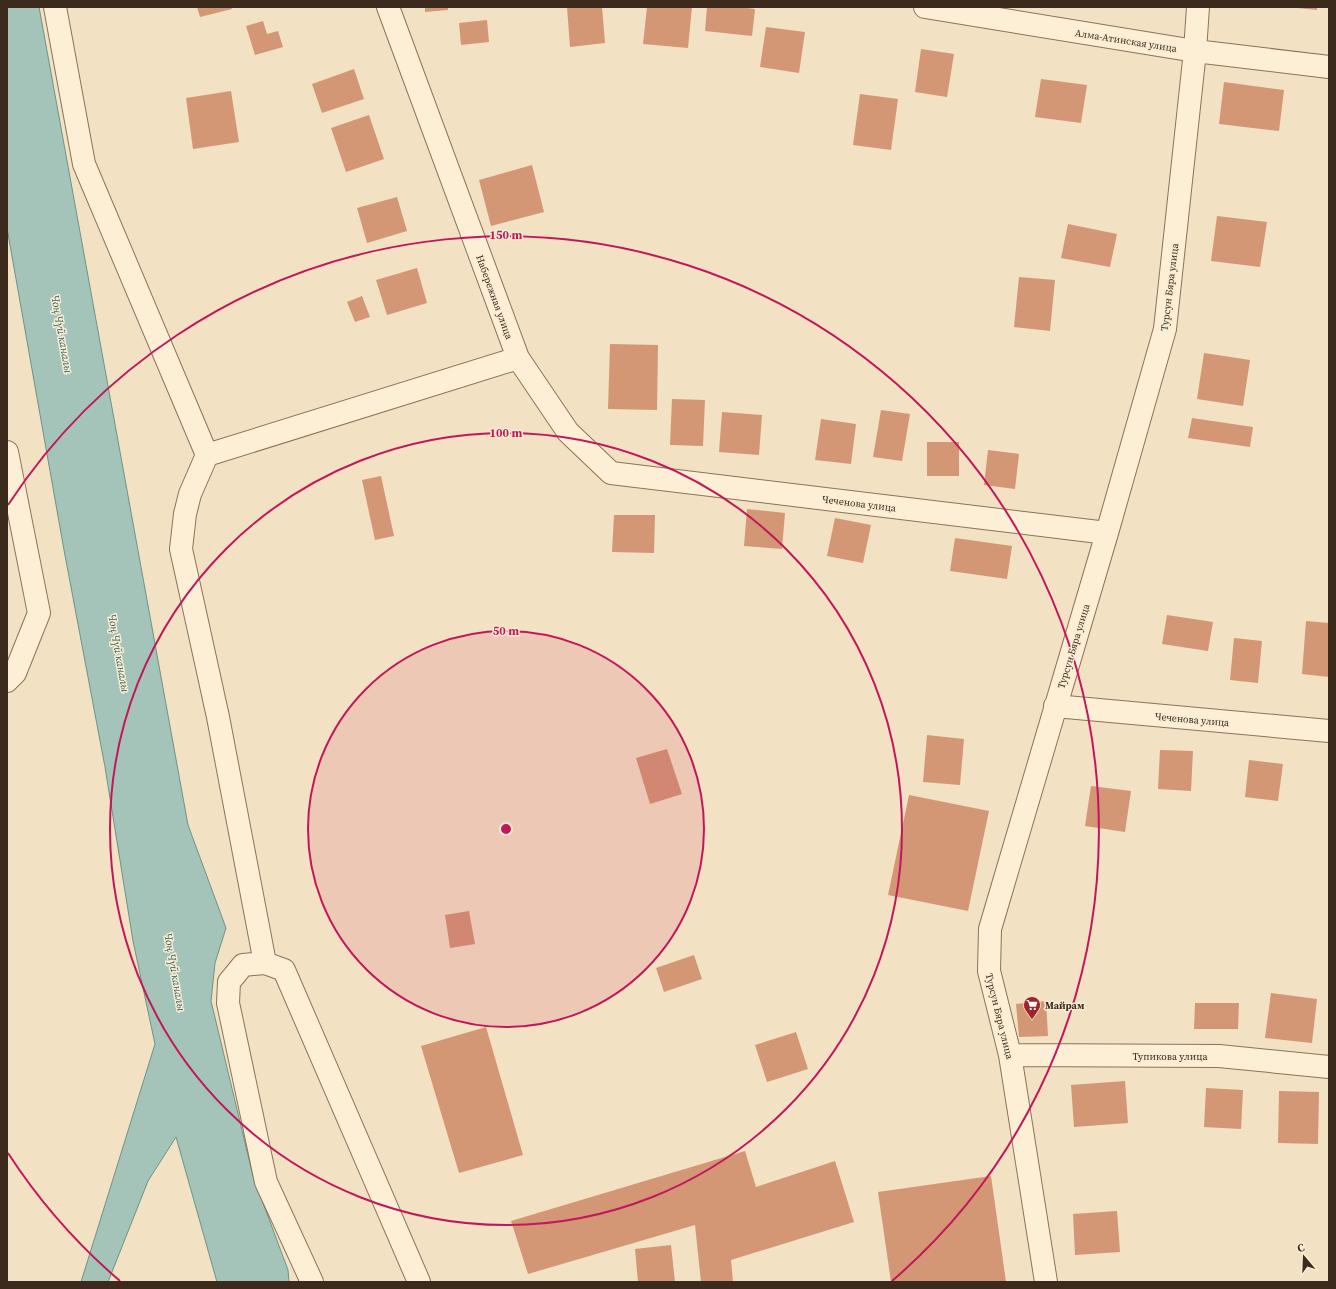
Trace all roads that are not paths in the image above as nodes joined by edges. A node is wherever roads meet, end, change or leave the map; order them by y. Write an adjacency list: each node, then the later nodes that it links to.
1 (55, 7): 9 (street)
2 (388, 7): 7 (street, Набережная улица)
3 (925, 7): 5 (street, Алма-Атинская улица)
4 (1198, 7): 5 (street, Турсун Бяра улица)
5 (1195, 51): 6 (street, Алма-Атинская улица); 11 (street, Турсун Бяра улица)
6 (1329, 67)
7 (518, 358): 9 (street); 10 (street, Набережная улица)
8 (7, 452): 12 (street)
9 (208, 455): 15 (street)
10 (611, 473): 11 (street, Чеченова улица)
11 (1107, 533): 13 (street, Турсун Бяра улица)
12 (7, 681)
13 (1055, 706): 14 (street, Чеченова улица); 16 (street, Турсун Бяра улица)
14 (1329, 731)
15 (265, 963): 18 (street); 19 (street)
16 (1010, 1055): 17 (street, Тупикова улица); 20 (street, Турсун Бяра улица)
17 (1329, 1067)
18 (312, 1282)
19 (419, 1282)
20 (1046, 1282)

